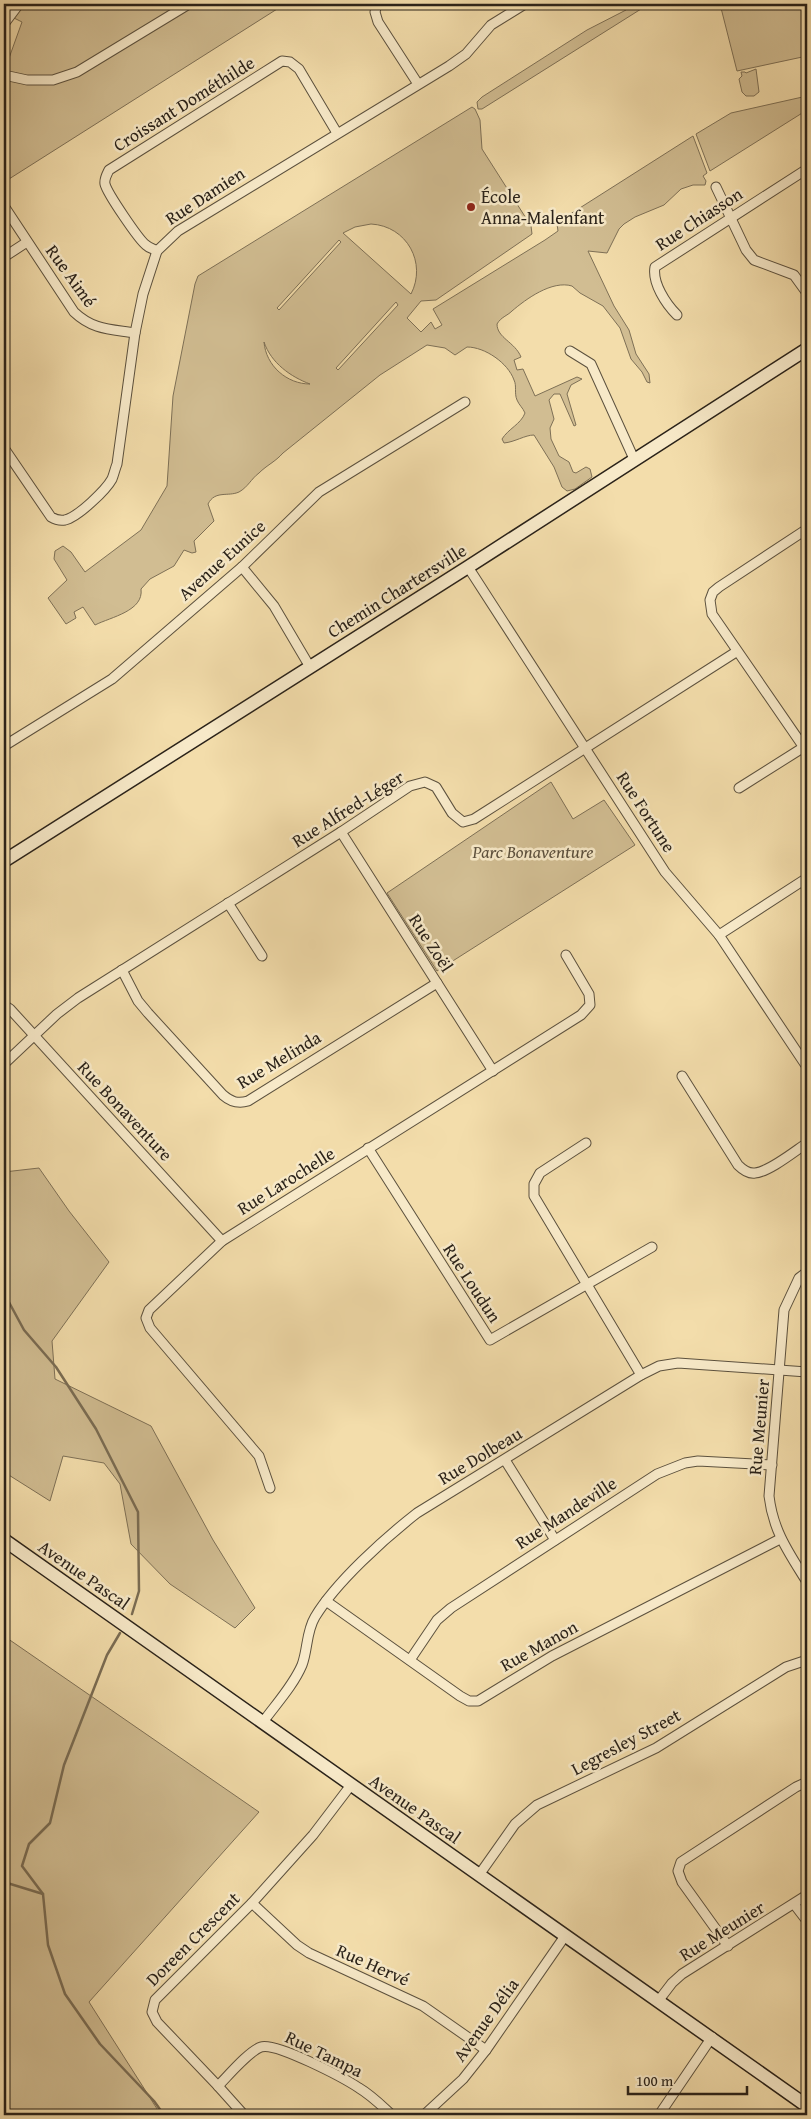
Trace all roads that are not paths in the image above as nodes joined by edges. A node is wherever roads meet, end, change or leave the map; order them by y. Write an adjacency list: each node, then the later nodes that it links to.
1 (19, 4): 5 (street)
2 (189, 4): 6 (street)
3 (377, 4): 7 (street)
4 (525, 4): 7 (street, Rue Damien)
5 (4, 24)
6 (4, 75)
7 (418, 84): 8 (street, Rue Damien)
8 (337, 133): 14 (street, Rue Damien); 14 (street, Croissant Dométhilde)
9 (807, 169): 12 (street, Rue Chiasson)
10 (716, 187): 12 (street)
11 (4, 206): 13 (street, Rue Aimé)
12 (731, 218): 16 (street); 17 (street, Rue Chiasson)
13 (27, 242): 15 (street); 18 (street, Rue Aimé)
14 (157, 251): 18 (street, Rue Damien)
15 (4, 257)
16 (807, 293)
17 (677, 315)
18 (136, 333): 22 (street, Rue Damien)
19 (807, 349): 23 (street, Chemin Chartersville)
20 (570, 351): 23 (street)
21 (465, 402): 25 (street, Avenue Eunice)
22 (4, 448)
23 (634, 459): 26 (street, Chemin Chartersville)
24 (807, 528): 27 (street)
25 (242, 567): 28 (street); 29 (street, Avenue Eunice)
26 (468, 567): 28 (street, Chemin Chartersville); 30 (street, Rue Fortune)
27 (736, 652): 30 (street, Rue Alfred-Léger); 31 (street)
28 (310, 667): 34 (street, Chemin Chartersville)
29 (4, 746)
30 (584, 749): 33 (street, Rue Alfred-Léger); 37 (street, Rue Fortune)
31 (805, 749): 32 (street)
32 (739, 788)
33 (341, 832): 36 (street, Rue Alfred-Léger); 41 (street, Rue Zoël)
34 (5, 858)
35 (807, 878): 37 (street)
36 (228, 903): 39 (street); 40 (street, Rue Alfred-Léger)
37 (719, 934): 45 (street, Rue Fortune)
38 (566, 955): 46 (street, Rue Larochelle)
39 (262, 956)
40 (122, 970): 41 (street, Rue Melinda); 43 (street, Rue Alfred-Léger)
41 (437, 983): 46 (street, Rue Zoël)
42 (4, 1005): 43 (street, Rue Bonaventure)
43 (35, 1036): 44 (street, Rue Alfred-Léger); 51 (street, Rue Bonaventure)
44 (4, 1064)
45 (807, 1067)
46 (493, 1071): 50 (street, Rue Larochelle)
47 (682, 1076): 49 (street)
48 (586, 1143): 54 (street)
49 (807, 1144)
50 (368, 1148): 51 (street, Rue Larochelle); 54 (street, Rue Loudun)
51 (222, 1241): 60 (street, Rue Larochelle)
52 (652, 1247): 54 (street)
53 (807, 1272): 55 (street, Rue Meunier)
54 (586, 1284): 57 (street)
55 (780, 1369): 56 (street, Rue Dolbeau); 57 (street, Rue Dolbeau); 59 (street, Rue Meunier)
56 (807, 1372)
57 (641, 1375): 58 (street, Rue Dolbeau)
58 (505, 1460): 63 (street); 65 (street, Rue Dolbeau)
59 (772, 1465): 61 (street, Rue Meunier); 63 (street, Rue Mandeville)
60 (270, 1488)
61 (780, 1539): 64 (street, Rue Meunier); 66 (street, Rue Manon)
62 (4, 1540): 68 (street, Avenue Pascal)
63 (555, 1540): 66 (street, Rue Mandeville)
64 (807, 1582)
65 (326, 1601): 66 (street, Rue Manon); 68 (street, Rue Dolbeau)
66 (410, 1660)
67 (807, 1660): 71 (street, Legresley Street)
68 (263, 1722): 70 (street, Avenue Pascal)
69 (807, 1782): 77 (street)
70 (351, 1785): 71 (street, Avenue Pascal); 73 (street, Doreen Crescent)
71 (479, 1875): 76 (street, Avenue Pascal)
72 (807, 1895): 74 (street, Rue Meunier)
73 (252, 1903): 80 (street, Rue Hervé); 81 (street, Doreen Crescent)
74 (794, 1904): 75 (street); 77 (street, Rue Meunier)
75 (807, 1921)
76 (565, 1936): 78 (street, Avenue Pascal); 80 (street, Avenue Délia)
77 (728, 1946): 78 (street, Rue Meunier)
78 (659, 2000): 79 (street, Avenue Pascal)
79 (712, 2037): 82 (street, Avenue Pascal); 86 (street)
80 (486, 2050): 85 (street, Avenue Délia)
81 (218, 2086): 83 (street, Doreen Crescent); 84 (street, Rue Tampa)
82 (807, 2106)
83 (244, 2115)
84 (392, 2115)
85 (424, 2115)
86 (659, 2115)

